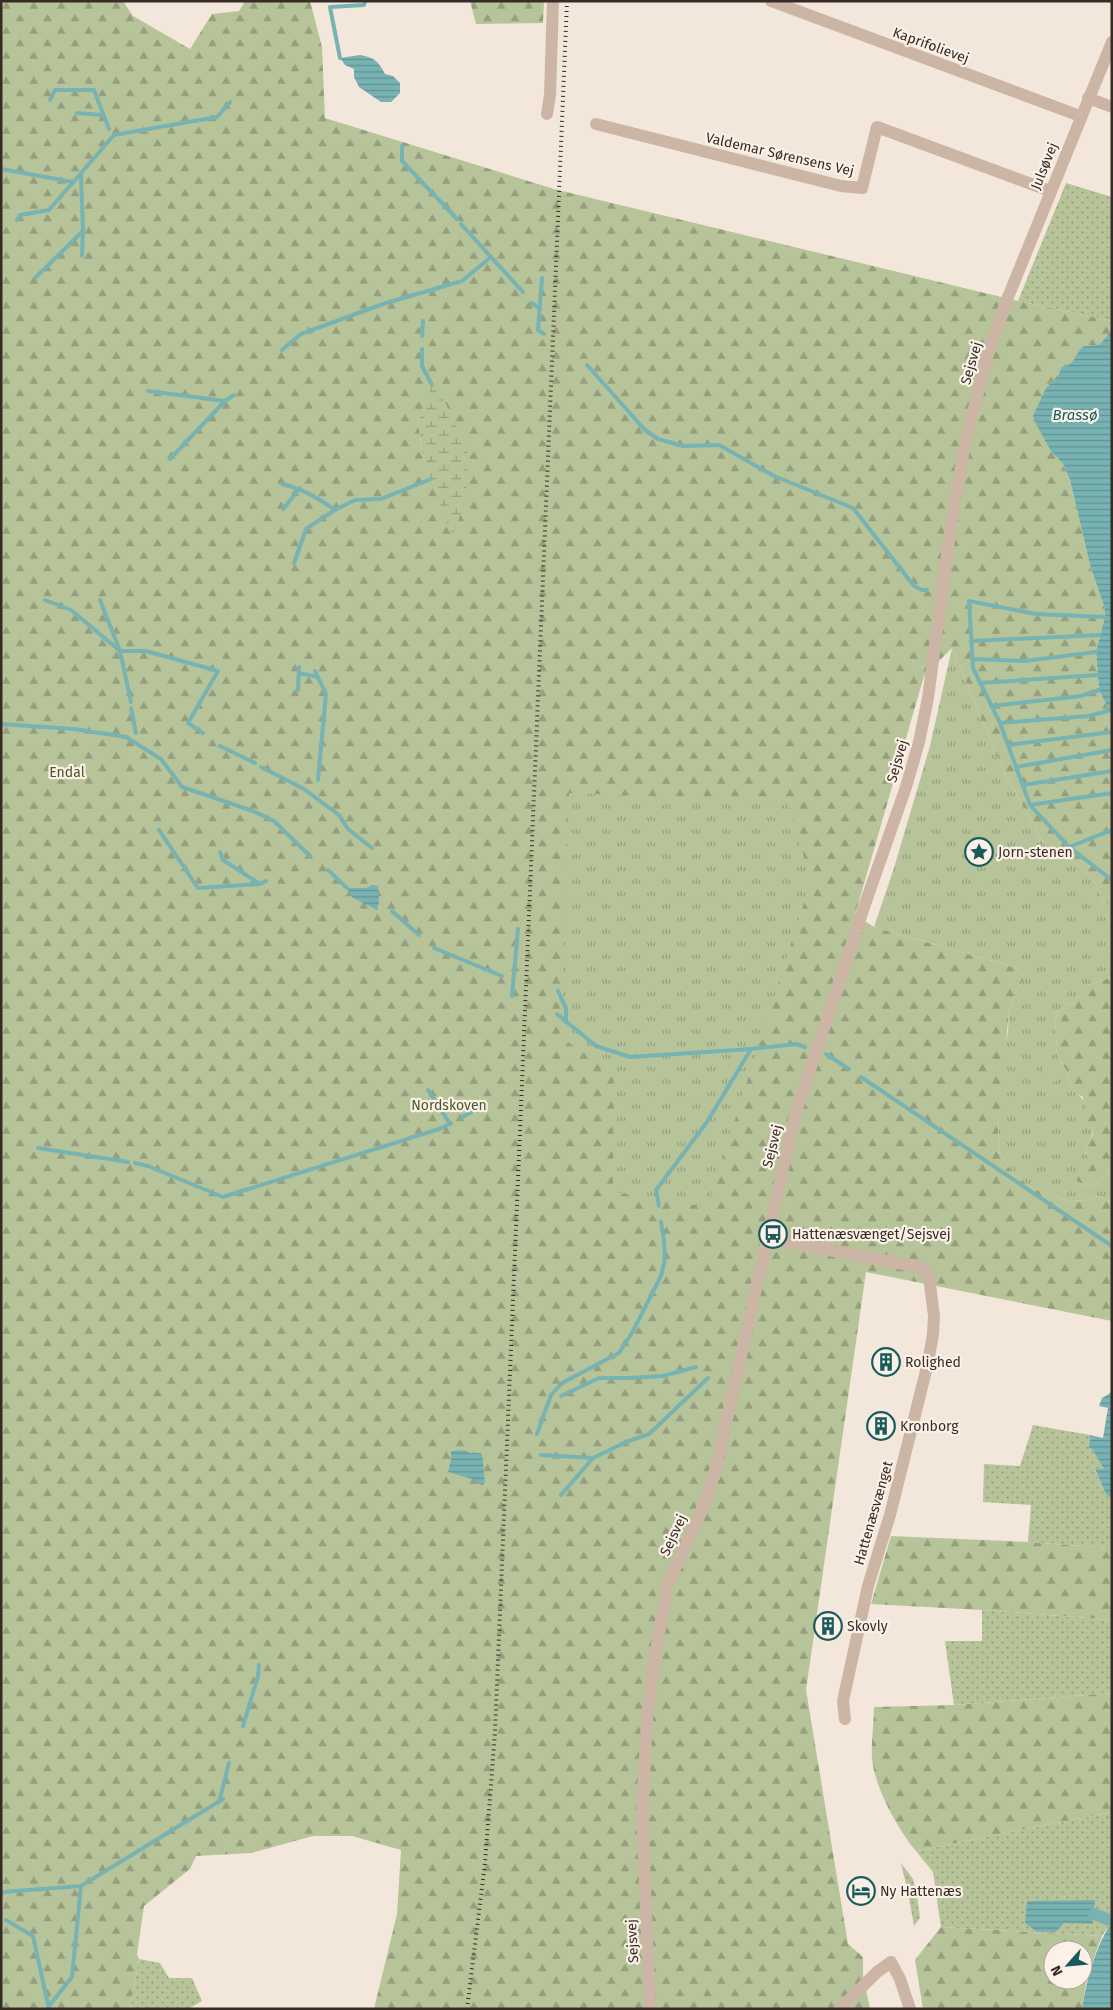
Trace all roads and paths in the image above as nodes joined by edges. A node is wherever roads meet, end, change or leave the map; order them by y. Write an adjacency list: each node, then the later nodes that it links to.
1 (553, 1): 6 (street)
2 (771, 1): 7 (street, Kaprifolievej)
3 (1112, 42): 4 (street, Julsøvej)
4 (1088, 98): 5 (street); 7 (street, Julsøvej)
5 (1112, 107)
6 (547, 114)
7 (1080, 116): 9 (street, Julsøvej)
8 (596, 124): 9 (street, Valdemar Sørensens Vej)
9 (1050, 191): 10 (street, Julsøvej)
10 (1006, 302): 11 (street, Sejsvej)
11 (766, 1238): 12 (street, Hattenæsvænget); 13 (street, Sejsvej)
12 (845, 1719)
13 (650, 2009)
14 (840, 2009): 15 (street)
15 (910, 2009)

